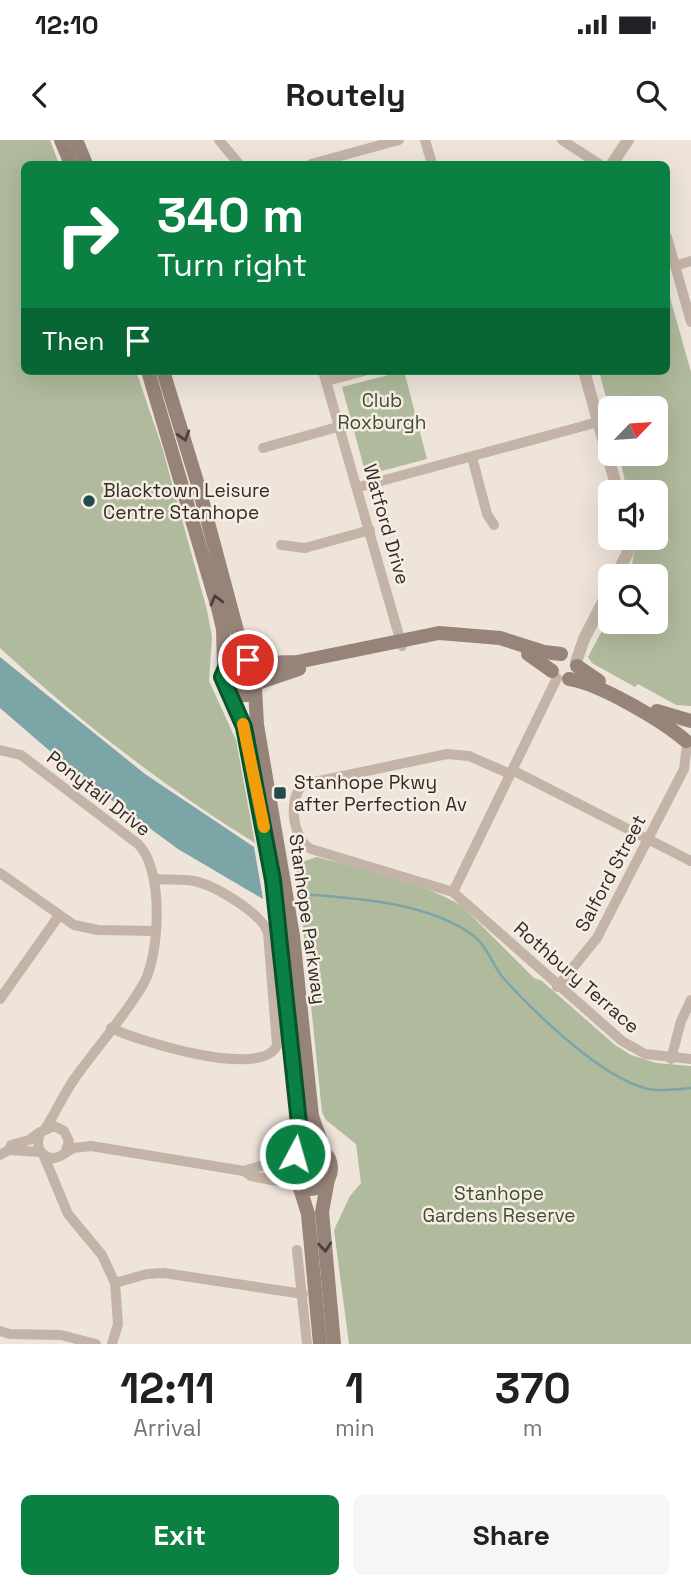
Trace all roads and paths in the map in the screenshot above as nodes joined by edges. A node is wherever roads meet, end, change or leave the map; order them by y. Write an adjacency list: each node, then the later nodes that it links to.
1 (61, 140): 8 (main road)
2 (76, 140): 9 (main road)
3 (399, 140): 12 (street)
4 (425, 140): 13 (street)
5 (562, 140): 14 (street)
6 (628, 140): 15 (street)
7 (220, 143): 10 (street); 11 (street)
8 (70, 161)
9 (85, 161)
10 (227, 161)
11 (236, 161)
12 (322, 161)
13 (431, 161)
14 (594, 161)
15 (614, 161)
16 (670, 248): 18 (street)
17 (691, 261): 18 (street)
18 (675, 266): 19 (street)
19 (691, 322)
20 (149, 375): 37 (main road, one-way to 20)
21 (164, 375): 36 (main road, one-way to 36)
22 (585, 375): 24 (street)
23 (325, 376): 25 (street, Watford Drive)
24 (597, 422): 27 (street); 28 (street)
25 (341, 426): 26 (street); 29 (street, Watford Drive)
26 (263, 448)
27 (472, 457): 29 (street); 30 (street)
28 (614, 480)
29 (359, 488): 31 (street, Watford Drive)
30 (494, 525)
31 (370, 530): 32 (street); 34 (street, Watford Drive)
32 (281, 545)
33 (598, 611): 35 (street)
34 (402, 642): 35 (main road); 36 (main road); 38 (main road); 39 (main road)
35 (570, 659): 38 (main road); 38 (main road); 41 (main road)
36 (251, 661): 37 (main road); 39 (main road)
37 (224, 667): 40 (main road)
38 (559, 676): 42 (main road); 45 (street)
39 (256, 686): 40 (main road); 65 (main road, Stanhope Parkway)
40 (231, 695): 67 (main road, Stanhope Parkway)
41 (691, 723): 42 (main road)
42 (688, 744): 44 (street, Salford Street)
43 (0, 750): 49 (street, Ponytail Drive)
44 (687, 766): 46 (street, Salford Street)
45 (511, 772): 46 (street); 50 (street); 50 (street)
46 (648, 839): 47 (street); 53 (street, Salford Street)
47 (691, 861)
48 (0, 873): 51 (street)
49 (156, 879): 52 (street, Ponytail Drive); 56 (street)
50 (453, 892): 53 (street, Rothbury Terrace)
51 (58, 916): 52 (street); 54 (street)
52 (155, 931): 56 (street, Ponytail Drive)
53 (557, 987): 57 (street, Rothbury Terrace)
54 (0, 999)
55 (691, 1000): 57 (street)
56 (111, 1028): 59 (street, Ponytail Drive)
57 (671, 1059): 58 (street, Rothbury Terrace)
58 (691, 1059)
59 (59, 1108): 60 (street, Ponytail Drive); 61 (street)
60 (43, 1130): 61 (street); 63 (street); 64 (street)
61 (66, 1133): 62 (street); 66 (street)
62 (91, 1146): 66 (street); 68 (street)
63 (4, 1153): 64 (street)
64 (42, 1153): 66 (street); 70 (street)
65 (325, 1153): 67 (main road); 69 (main road)
66 (64, 1154): 70 (street)
67 (294, 1155): 68 (street); 71 (main road)
68 (244, 1171): 71 (street)
69 (328, 1179): 71 (main road); 80 (main road, one-way to 80)
70 (55, 1181): 73 (street)
71 (299, 1185): 79 (main road)
72 (297, 1250): 74 (street)
73 (115, 1283): 74 (street); 77 (street)
74 (303, 1294): 78 (street)
75 (0, 1331): 76 (street)
76 (96, 1344)
77 (112, 1344)
78 (307, 1344)
79 (320, 1344)
80 (334, 1344)

